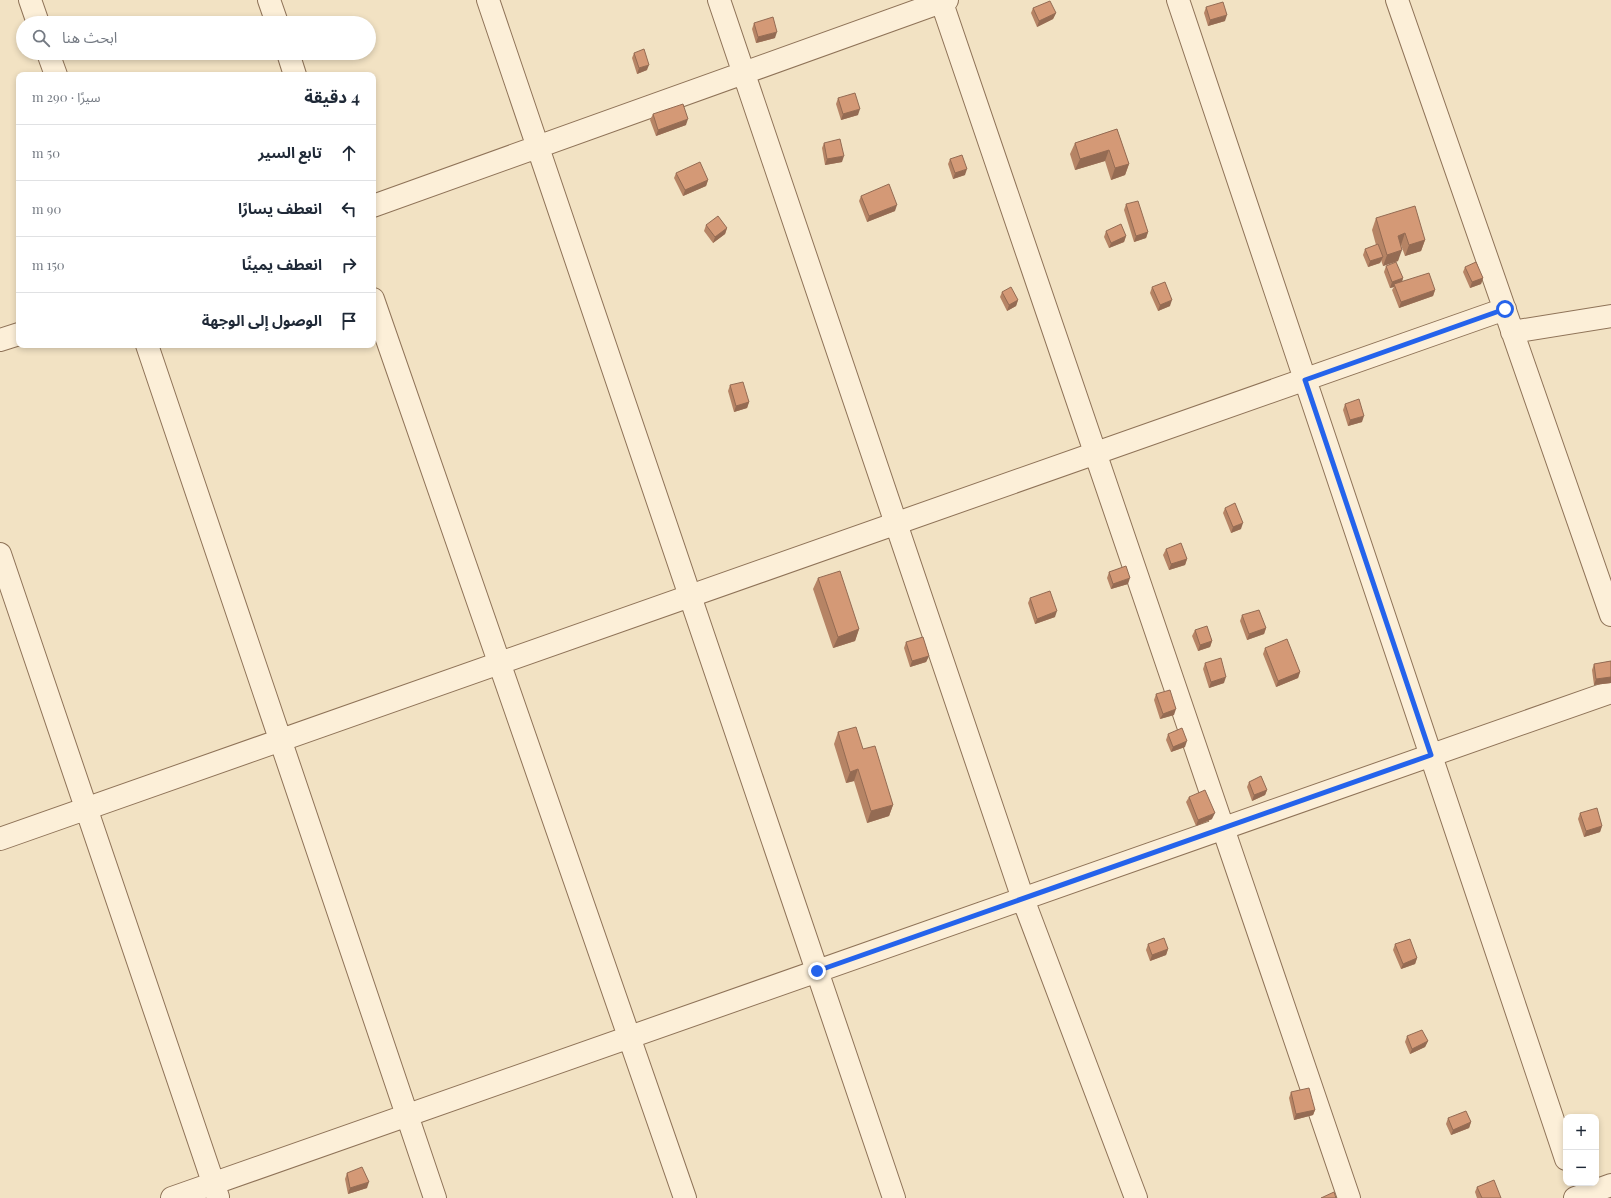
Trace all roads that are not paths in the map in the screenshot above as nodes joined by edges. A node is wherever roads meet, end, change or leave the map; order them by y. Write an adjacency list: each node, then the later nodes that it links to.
1 (30, 0): 8 (street)
2 (269, 0): 9 (street)
3 (488, 0): 15 (street)
4 (719, 0): 14 (street)
5 (1178, 0): 24 (street)
6 (1397, 0): 18 (street)
7 (943, 1): 14 (street); 25 (street)
8 (36, 16)
9 (275, 16)
10 (51, 60): 12 (street)
11 (290, 60): 13 (street)
12 (55, 72)
13 (294, 72)
14 (744, 73): 15 (street); 26 (street)
15 (538, 147): 16 (street); 28 (street)
16 (376, 205)
17 (376, 308): 30 (street)
18 (1505, 309): 20 (street); 24 (street)
19 (1611, 316): 20 (street)
20 (1512, 332): 29 (street)
21 (16, 335): 22 (street)
22 (0, 340)
23 (148, 348): 32 (street)
24 (1305, 380): 25 (street); 33 (street)
25 (1096, 454): 26 (street); 35 (street)
26 (896, 524): 28 (street); 37 (street)
27 (0, 554): 34 (street)
28 (690, 596): 30 (street); 38 (street)
29 (1611, 616)
30 (499, 663): 32 (street); 39 (street)
31 (1611, 692): 33 (street)
32 (281, 740): 34 (street); 40 (street)
33 (1431, 755): 35 (street); 41 (street)
34 (86, 809): 36 (street); 43 (street)
35 (1223, 828): 37 (street); 50 (street)
36 (0, 839)
37 (1023, 899): 38 (street); 49 (street)
38 (817, 971): 39 (street); 48 (street)
39 (629, 1037): 40 (street); 47 (street)
40 (407, 1115): 43 (street); 46 (street)
41 (1563, 1150)
42 (1611, 1185): 44 (street)
43 (216, 1191): 45 (street)
44 (1577, 1194)
45 (172, 1198)
46 (436, 1198)
47 (685, 1198)
48 (894, 1198)
49 (1136, 1198)
50 (1349, 1198)

